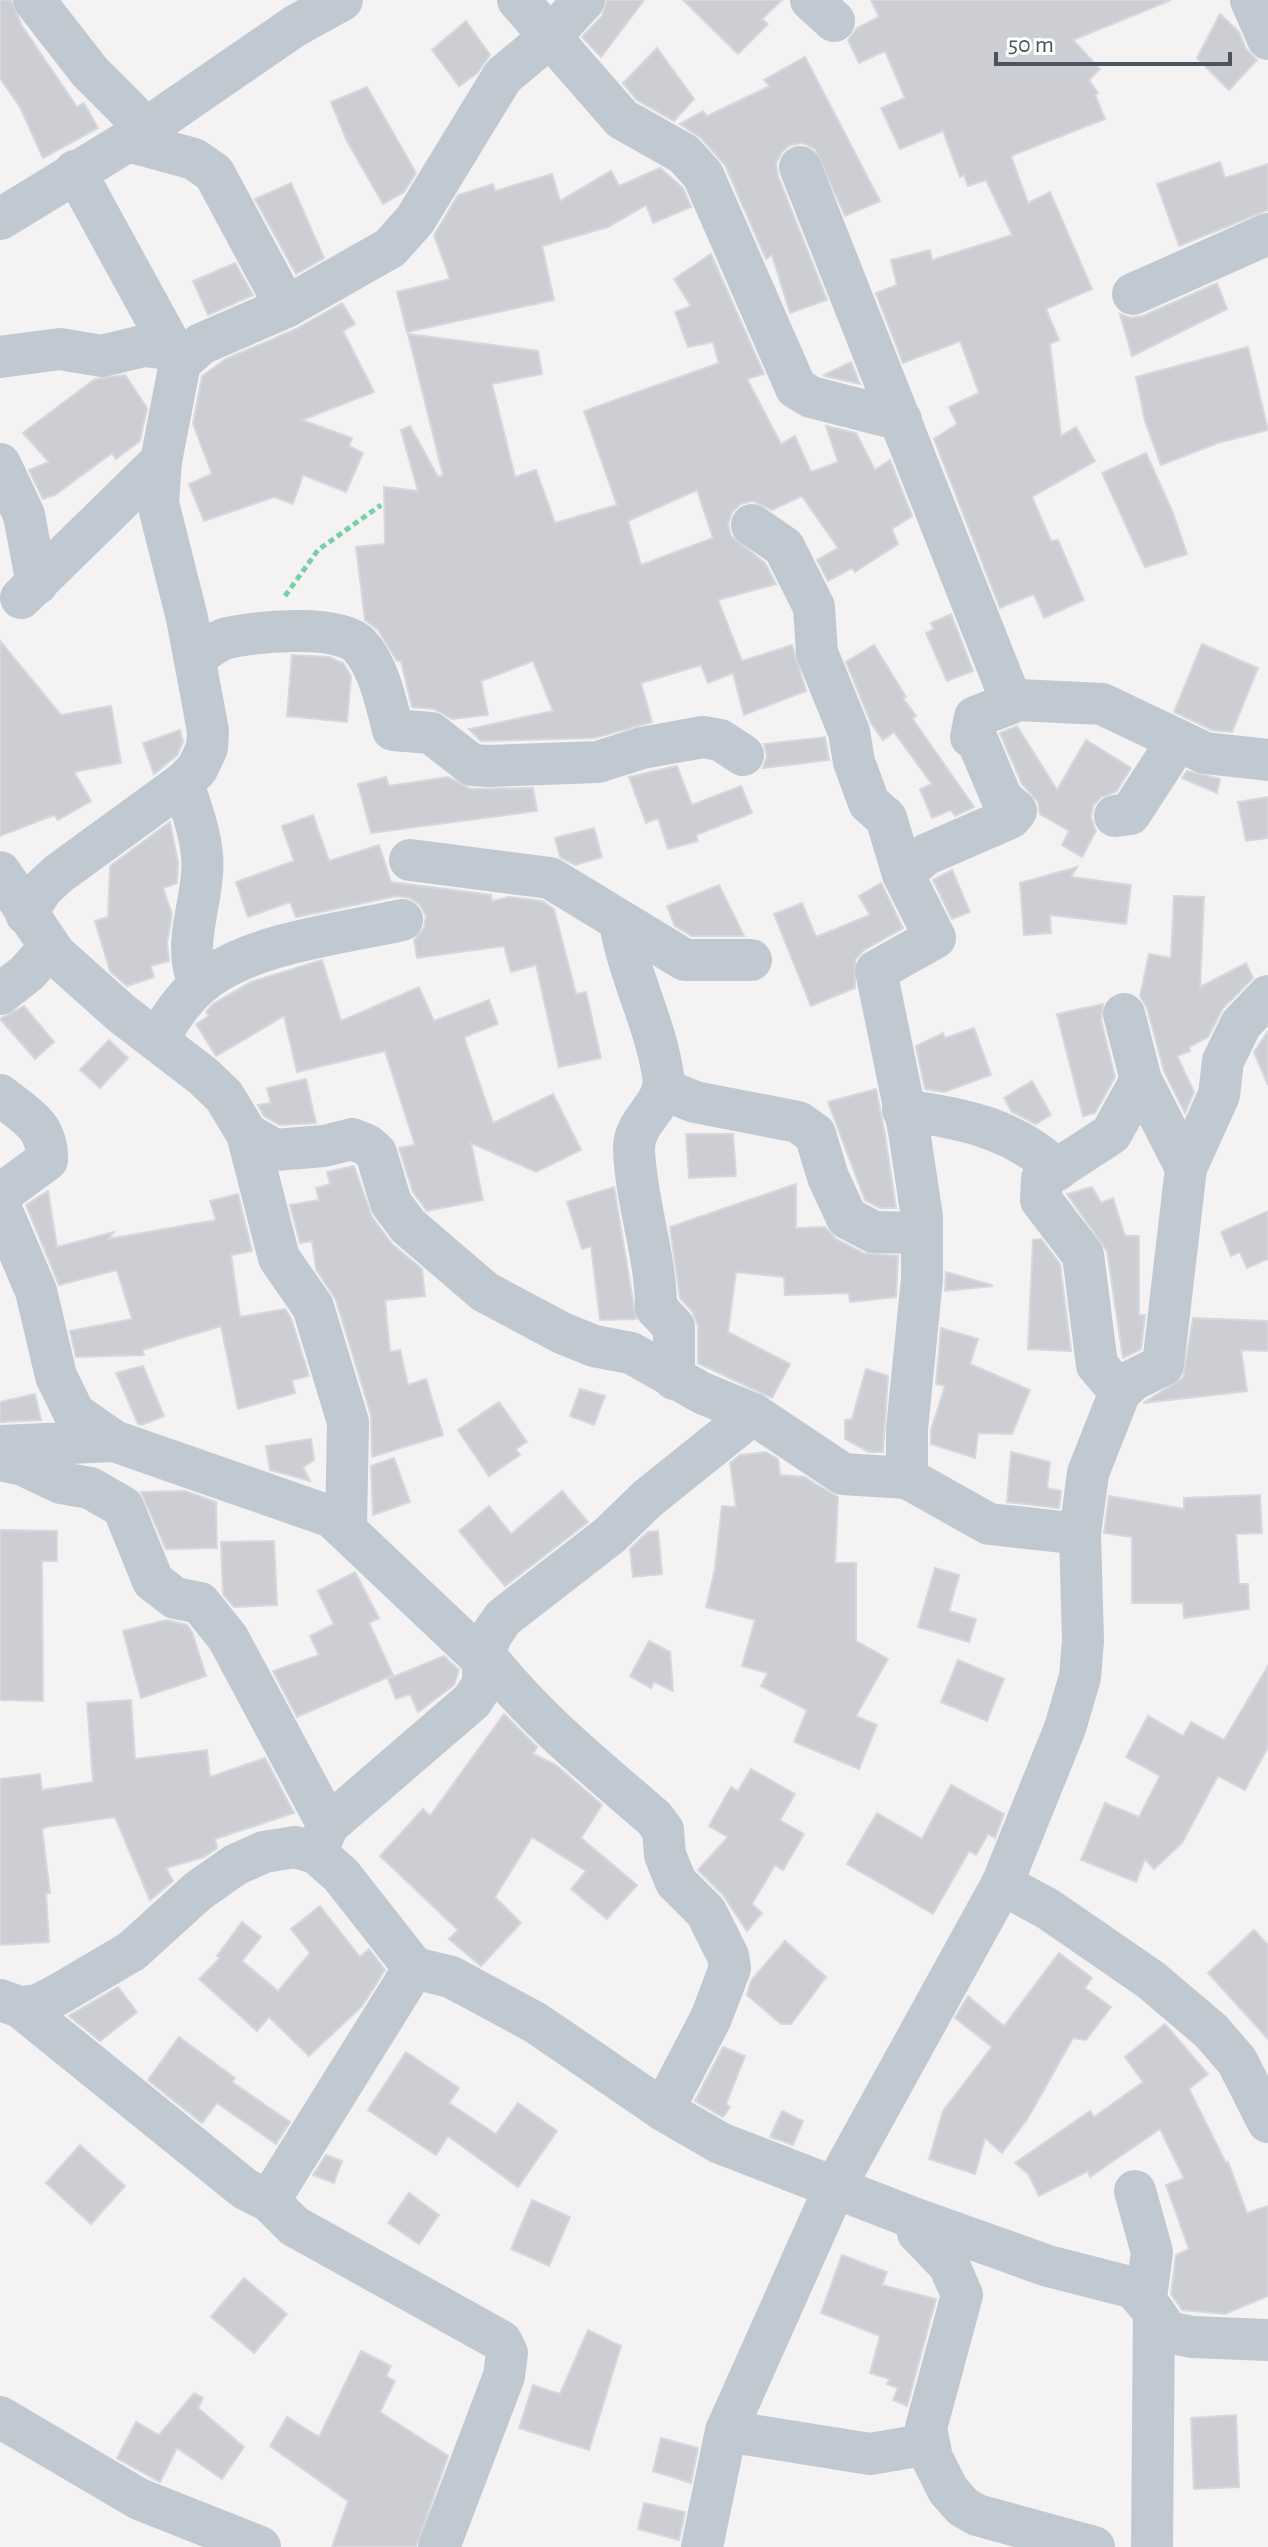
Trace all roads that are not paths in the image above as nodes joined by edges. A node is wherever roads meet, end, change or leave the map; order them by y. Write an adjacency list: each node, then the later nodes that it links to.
1 (34, 0): 9 (street)
2 (342, 0): 6 (street)
3 (518, 0): 7 (street)
4 (584, 0): 7 (street)
5 (1251, 0): 8 (street)
6 (283, 13): 9 (street)
7 (551, 36): 15 (street); 18 (street)
8 (1268, 39)
9 (137, 135): 11 (street); 15 (street)
10 (800, 167): 18 (street)
11 (75, 171): 12 (street); 16 (street)
12 (0, 219)
13 (1268, 234): 14 (street)
14 (1133, 294)
15 (286, 307): 16 (street)
16 (175, 356): 17 (street); 19 (street)
17 (0, 357)
18 (901, 420): 23 (street)
19 (161, 461): 20 (street); 22 (street)
20 (0, 464)
21 (752, 525): 31 (street)
22 (195, 656): 25 (street); 27 (street)
23 (1019, 700): 24 (street); 31 (street)
24 (1178, 740): 26 (street); 28 (street)
25 (743, 755)
26 (1268, 760)
27 (183, 783): 34 (street); 36 (street)
28 (1115, 816)
29 (410, 860): 33 (street)
30 (0, 872): 34 (street)
31 (903, 874): 44 (street)
32 (402, 920): 36 (street)
33 (620, 922): 35 (street); 42 (street)
34 (38, 930): 37 (street); 40 (street)
35 (751, 960)
36 (199, 984): 40 (street)
37 (0, 994)
38 (1268, 996): 46 (street)
39 (1124, 1014): 41 (street)
40 (157, 1040): 45 (street)
41 (1141, 1080): 46 (street); 47 (street)
42 (663, 1089): 48 (street); 49 (street)
43 (0, 1095): 52 (street)
44 (903, 1110): 47 (street); 48 (street)
45 (247, 1134): 49 (street); 56 (street)
46 (1186, 1168): 50 (street)
47 (1057, 1170): 50 (street)
48 (922, 1233): 55 (street)
49 (674, 1379): 51 (street)
50 (1120, 1392): 57 (street)
51 (753, 1414): 55 (street); 58 (street)
52 (114, 1441): 53 (street); 56 (street)
53 (0, 1446)
54 (0, 1460): 59 (street)
55 (907, 1478): 57 (street)
56 (346, 1528): 58 (street)
57 (1080, 1534): 60 (street)
58 (484, 1657): 59 (street); 63 (street)
59 (322, 1839): 61 (street); 62 (street)
60 (1002, 1884): 64 (street); 65 (street)
61 (414, 1968): 63 (street); 67 (street)
62 (10, 2004): 67 (street)
63 (663, 2110): 65 (street)
64 (1268, 2122)
65 (835, 2187): 68 (street); 72 (street)
66 (1135, 2191): 69 (street)
67 (269, 2201): 75 (street)
68 (916, 2219): 69 (street); 73 (street)
69 (1150, 2305): 70 (street); 78 (street)
70 (1268, 2340)
71 (0, 2417): 74 (street)
72 (726, 2431): 73 (street); 76 (street)
73 (929, 2444): 77 (street)
74 (260, 2547)
75 (439, 2547)
76 (702, 2547)
77 (1094, 2547)
78 (1152, 2547)

